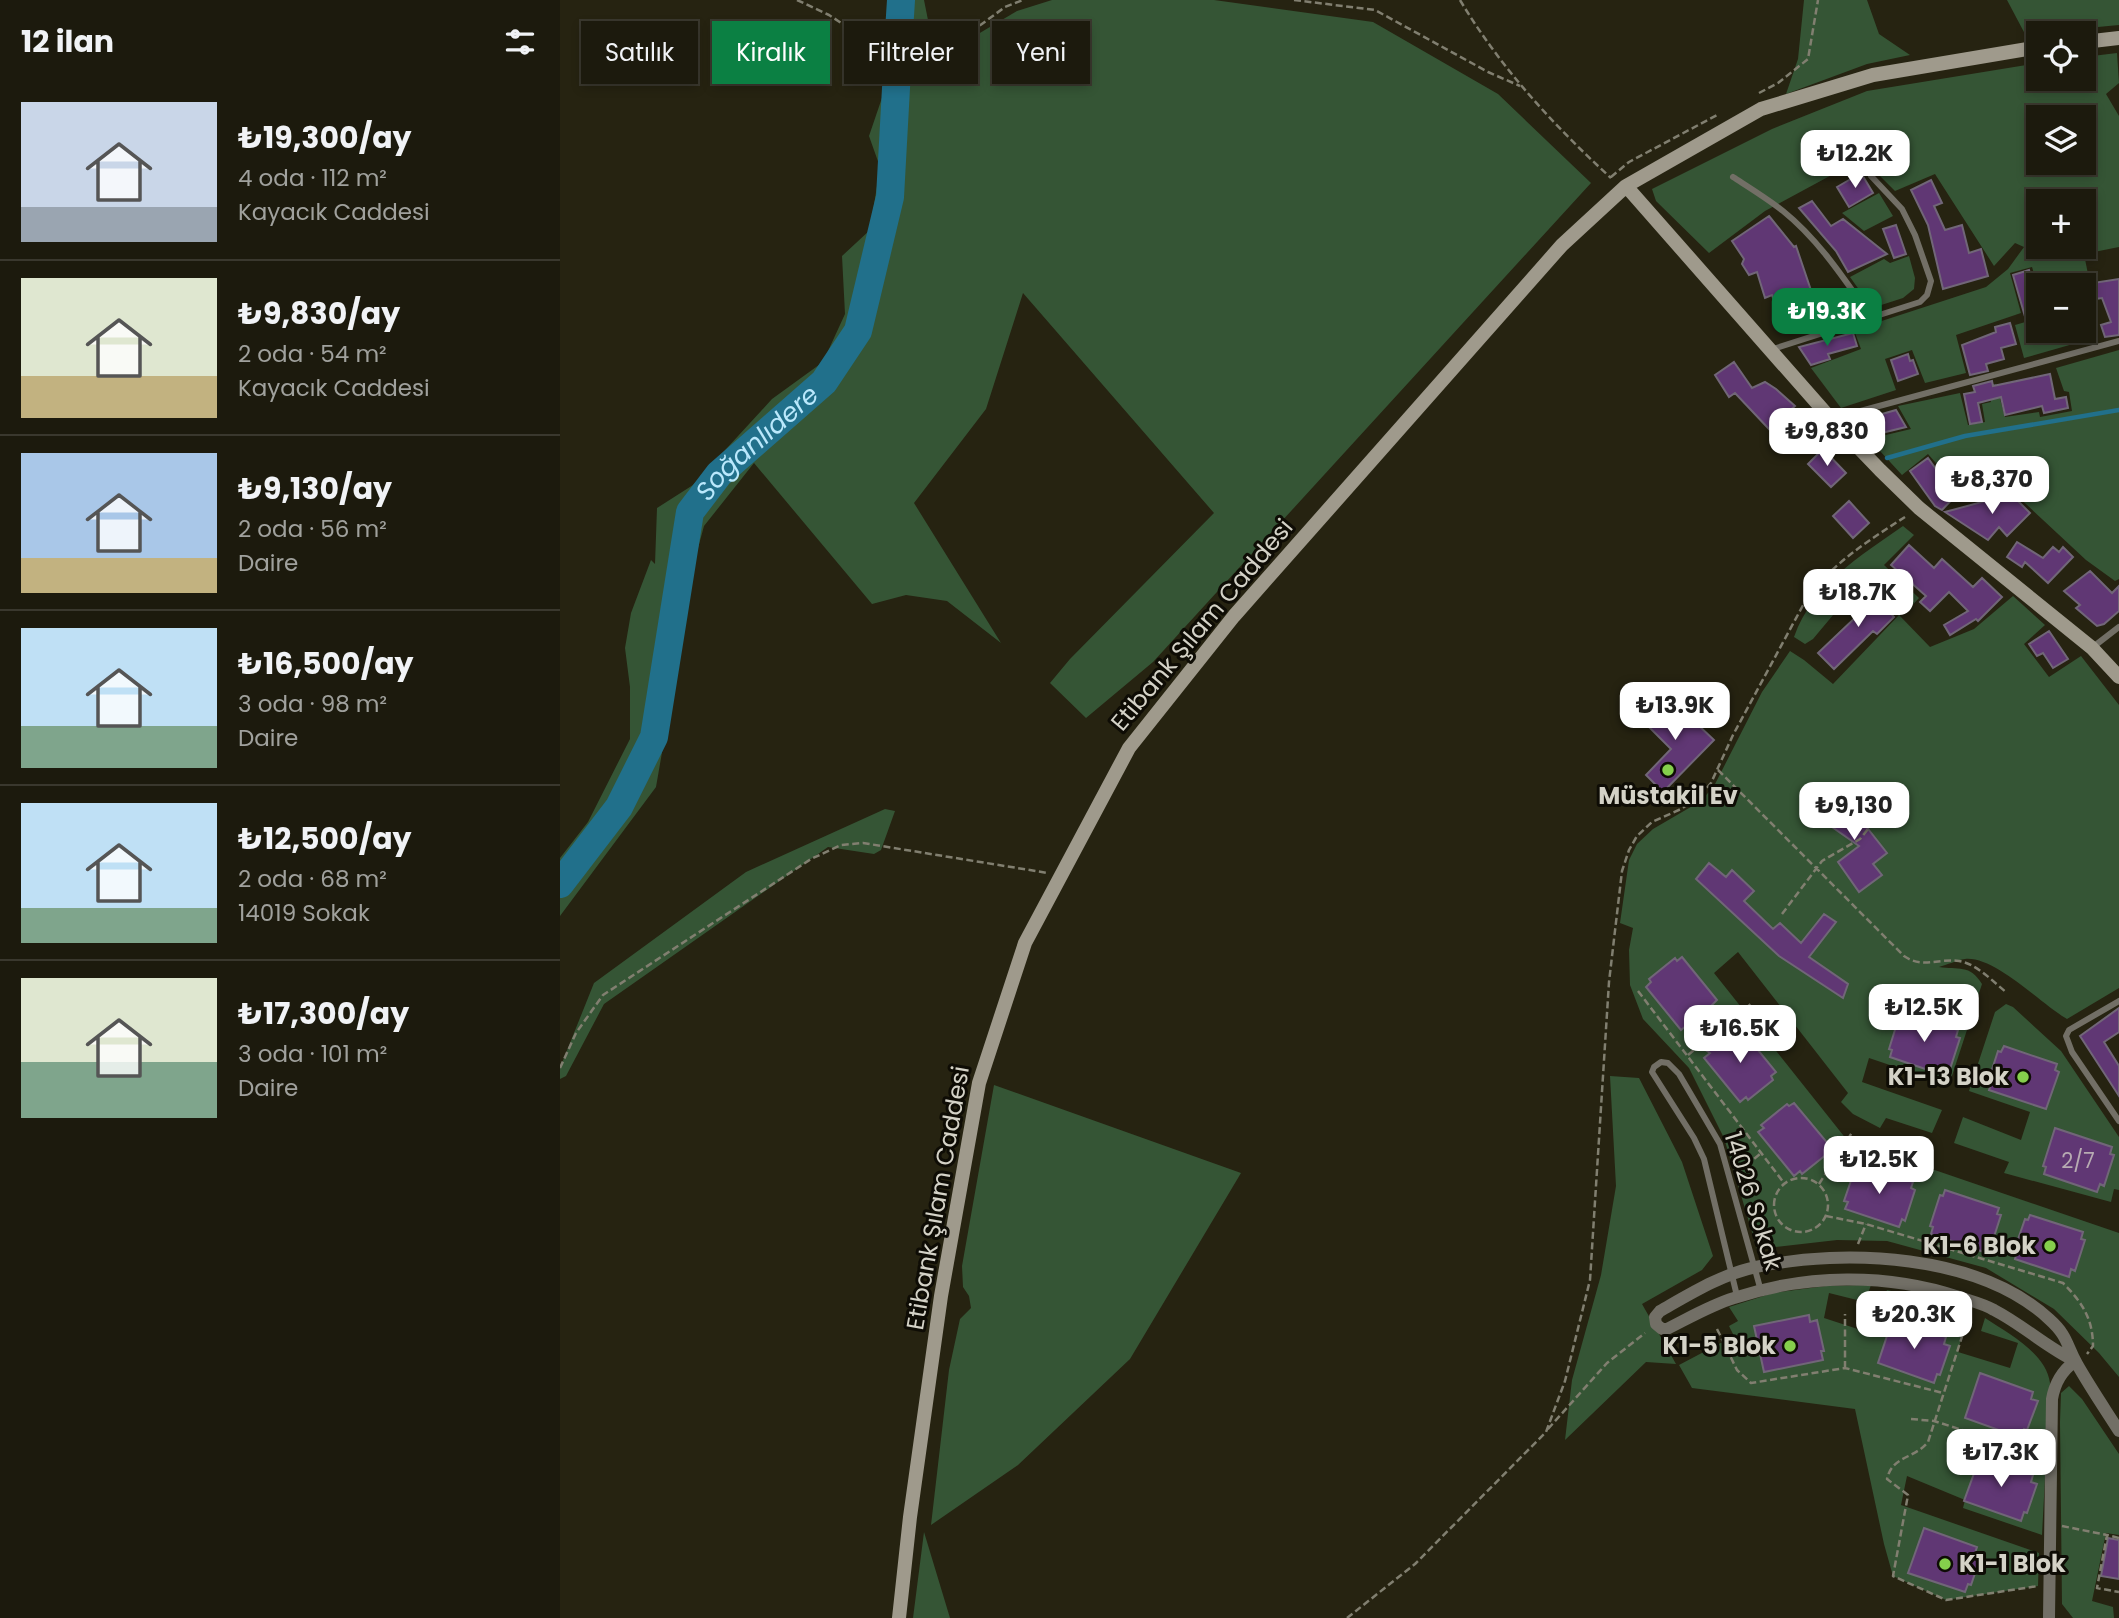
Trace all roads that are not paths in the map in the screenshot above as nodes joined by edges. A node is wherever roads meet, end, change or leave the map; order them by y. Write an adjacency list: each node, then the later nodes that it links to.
1 (2119, 38): 2 (street)
2 (2096, 41)
3 (2026, 49): 6 (street, Etibank Şılam Caddesi)
4 (1871, 176): 7 (lane)
5 (1733, 177): 7 (lane)
6 (1626, 186): 9 (street); 24 (street, Etibank Şılam Caddesi)
7 (1871, 317): 9 (lane)
8 (2119, 341): 10 (lane)
9 (1770, 350): 10 (street)
10 (1831, 419): 12 (street)
11 (2119, 627): 12 (lane)
12 (2092, 648): 13 (street); 14 (street)
13 (2119, 667)
14 (2119, 677)
15 (2119, 1001): 16 (lane)
16 (2119, 1121)
17 (1754, 1267): 18 (street); 18 (lane, 14026 Sokak); 19 (lane, 14026 Sokak); 21 (street)
18 (1732, 1275): 20 (lane, 14026 Sokak); 20 (street)
19 (1761, 1290): 20 (street); 21 (street)
20 (1737, 1297)
21 (2075, 1361): 22 (street); 23 (street)
22 (2119, 1431)
23 (2049, 1611): 25 (street)
24 (899, 1618)
25 (2059, 1618)

